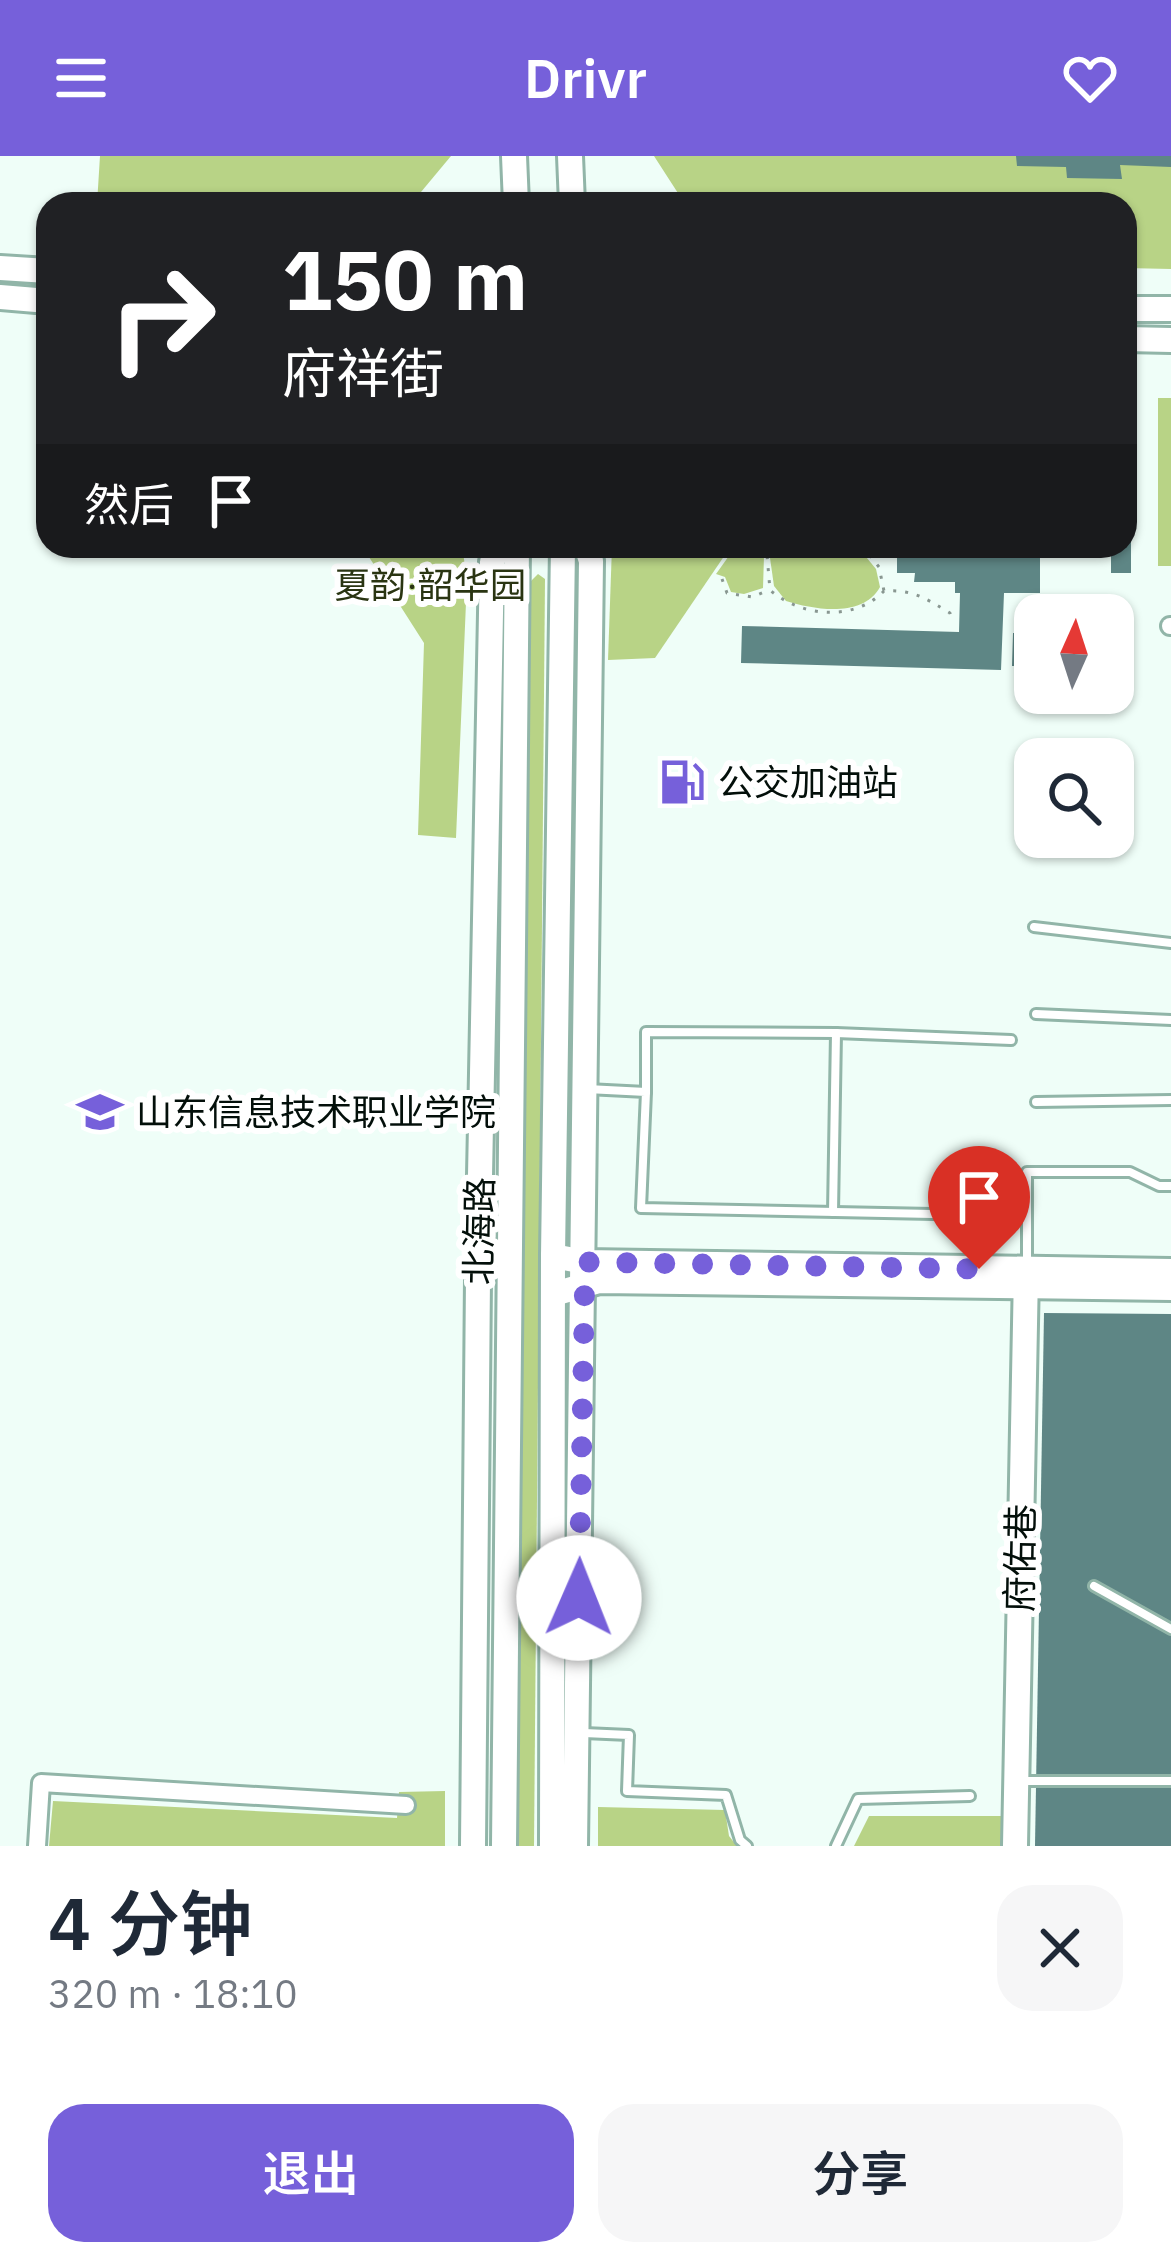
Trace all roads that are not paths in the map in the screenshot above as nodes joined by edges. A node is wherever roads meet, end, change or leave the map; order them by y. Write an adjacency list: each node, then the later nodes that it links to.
1 (514, 156): 3 (street)
2 (570, 156): 4 (street)
3 (516, 192)
4 (572, 192)
5 (0, 268): 6 (street)
6 (36, 270)
7 (0, 297): 8 (street)
8 (36, 300)
9 (1137, 309): 10 (street)
10 (1171, 310)
11 (1137, 339): 12 (street)
12 (1171, 340)
13 (494, 558): 18 (street, 北海路)
14 (517, 558): 17 (street, 北海路)
15 (563, 558): 20 (street, 北海路)
16 (590, 558): 19 (street)
17 (516, 679): 18 (street); 51 (street, 北海路)
18 (490, 680): 50 (street, 北海路)
19 (590, 685): 20 (street); 22 (street)
20 (561, 688): 21 (street, 北海路)
21 (558, 924): 22 (street); 36 (street, 北海路)
22 (586, 924): 29 (street)
23 (1034, 927): 24 (lane)
24 (1171, 943)
25 (1036, 1014): 26 (lane)
26 (1171, 1020)
27 (836, 1033): 28 (lane); 30 (lane); 34 (lane)
28 (1011, 1040)
29 (585, 1088): 30 (lane); 38 (street)
30 (646, 1092): 34 (lane)
31 (1171, 1100): 32 (lane)
32 (1036, 1102)
33 (1171, 1186): 35 (lane)
34 (833, 1212): 35 (lane)
35 (1027, 1216): 39 (lane)
36 (554, 1256): 38 (street); 41 (street, 北海路)
37 (1171, 1271): 39 (street)
38 (585, 1273): 39 (street); 41 (street); 44 (street)
39 (1025, 1278): 40 (street); 45 (street, 府佑巷)
40 (1171, 1288)
41 (554, 1294): 52 (street, 北海路)
42 (1094, 1586): 43 (lane)
43 (1171, 1629)
44 (576, 1733): 53 (street); 54 (lane)
45 (1016, 1781): 46 (lane); 56 (street, 府佑巷)
46 (1171, 1781)
47 (970, 1796): 55 (lane)
48 (406, 1805): 49 (street)
49 (37, 1846)
50 (472, 1846)
51 (504, 1846)
52 (552, 1846)
53 (574, 1846)
54 (747, 1846)
55 (836, 1846)
56 (1015, 1846)

